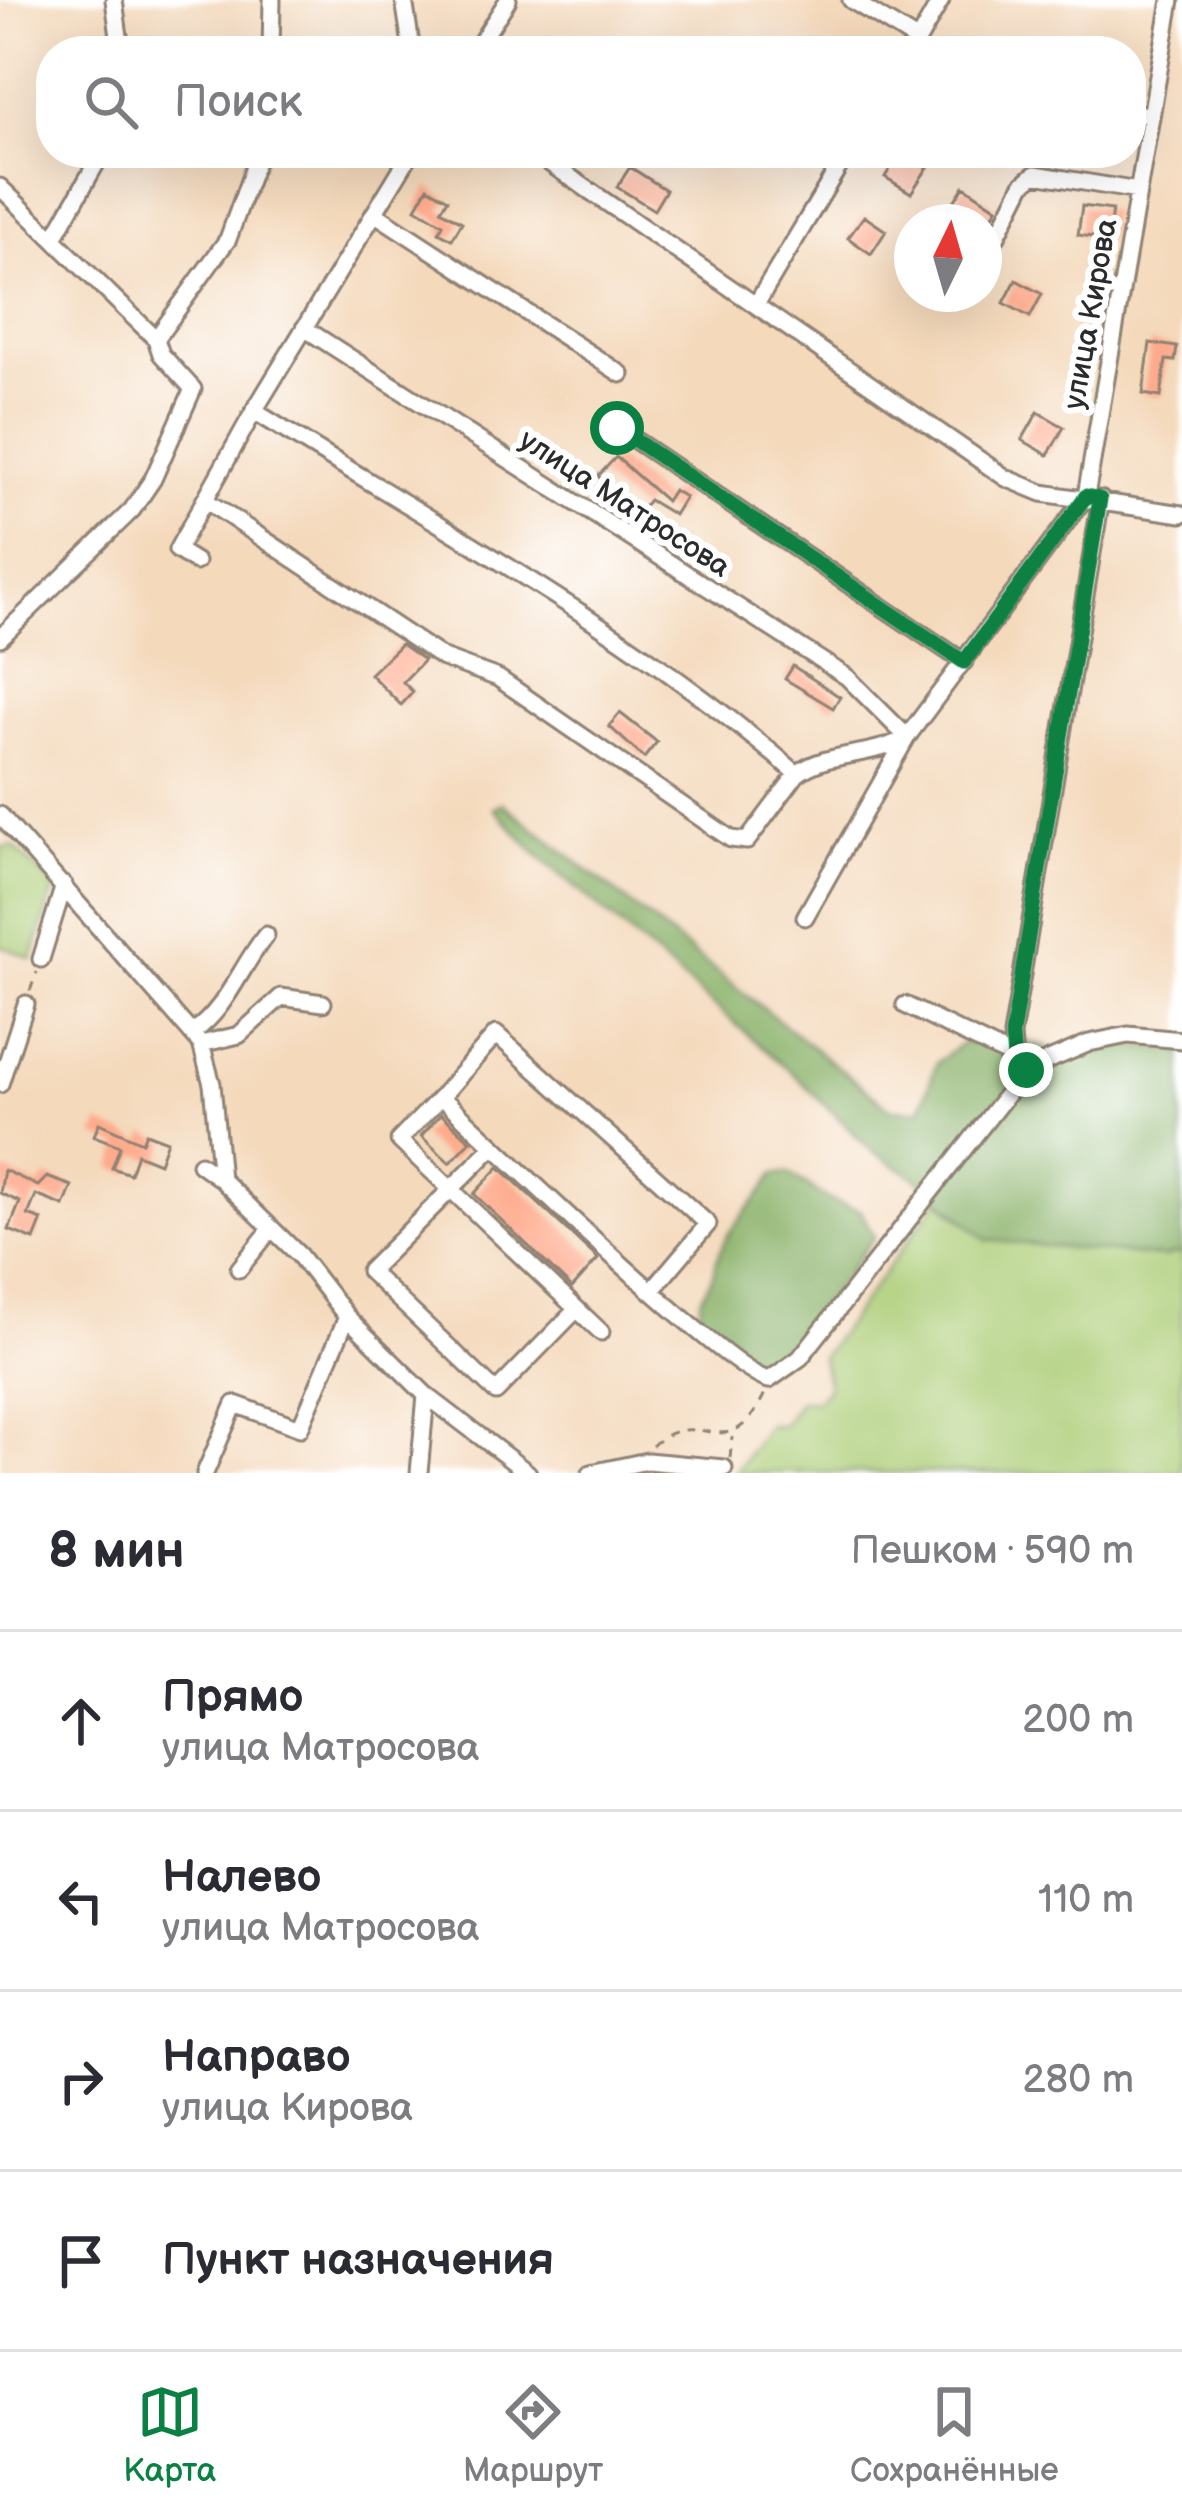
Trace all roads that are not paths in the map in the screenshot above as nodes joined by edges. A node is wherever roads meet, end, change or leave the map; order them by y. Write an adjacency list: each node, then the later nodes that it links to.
1 (114, 0): 8 (street)
2 (272, 0): 9 (street)
3 (404, 0): 10 (street)
4 (508, 0): 11 (street)
5 (850, 0): 12 (street)
6 (941, 0): 13 (street)
7 (1171, 0): 15 (street, улица Кирова)
8 (119, 36)
9 (272, 36)
10 (410, 36)
11 (485, 36)
12 (901, 36)
13 (921, 36)
14 (1146, 116): 15 (street)
15 (1150, 117): 16 (street, улица Кирова)
16 (1146, 142)
17 (94, 168): 28 (street)
18 (254, 168): 31 (street)
19 (402, 168): 26 (street)
20 (563, 168): 29 (street)
21 (833, 168): 23 (street)
22 (1142, 168): 25 (street, улица Кирова)
23 (836, 170): 29 (street)
24 (0, 187): 28 (street)
25 (1138, 191): 27 (street); 35 (street, улица Кирова)
26 (374, 212): 30 (street); 32 (street)
27 (1002, 226)
28 (54, 238): 31 (street)
29 (757, 303): 35 (street)
30 (304, 328): 33 (street); 41 (street, улица Матросова)
31 (156, 339): 39 (street)
32 (621, 374)
33 (254, 412): 36 (street); 42 (street)
34 (617, 428): 40 (street, улица Матросова)
35 (1093, 497): 37 (street); 40 (street); 53 (street, улица Кирова)
36 (205, 500): 38 (street); 42 (street)
37 (1182, 514)
38 (196, 562)
39 (0, 638)
40 (964, 662): 41 (street)
41 (908, 737): 42 (street); 45 (street)
42 (797, 775)
43 (4, 827): 44 (street)
44 (64, 885): 47 (street); 51 (street)
45 (805, 916)
46 (266, 935): 51 (street)
47 (41, 958)
48 (323, 1003): 51 (street)
49 (26, 1004): 54 (street)
50 (904, 1005): 53 (street)
51 (197, 1038): 58 (street)
52 (1182, 1040): 53 (street)
53 (1020, 1064): 62 (street)
54 (0, 1084)
55 (441, 1097): 56 (street); 59 (street); 62 (street)
56 (494, 1146): 59 (street); 62 (street)
57 (200, 1164): 58 (street)
58 (221, 1179): 60 (street)
59 (451, 1189): 63 (street); 63 (street)
60 (271, 1229): 61 (street); 64 (street)
61 (239, 1269)
62 (653, 1289)
63 (578, 1309): 65 (street)
64 (347, 1317): 66 (street); 68 (street)
65 (601, 1332)
66 (426, 1394): 69 (street); 70 (street)
67 (724, 1470): 71 (street)
68 (205, 1473)
69 (419, 1473)
70 (528, 1473)
71 (591, 1473)

